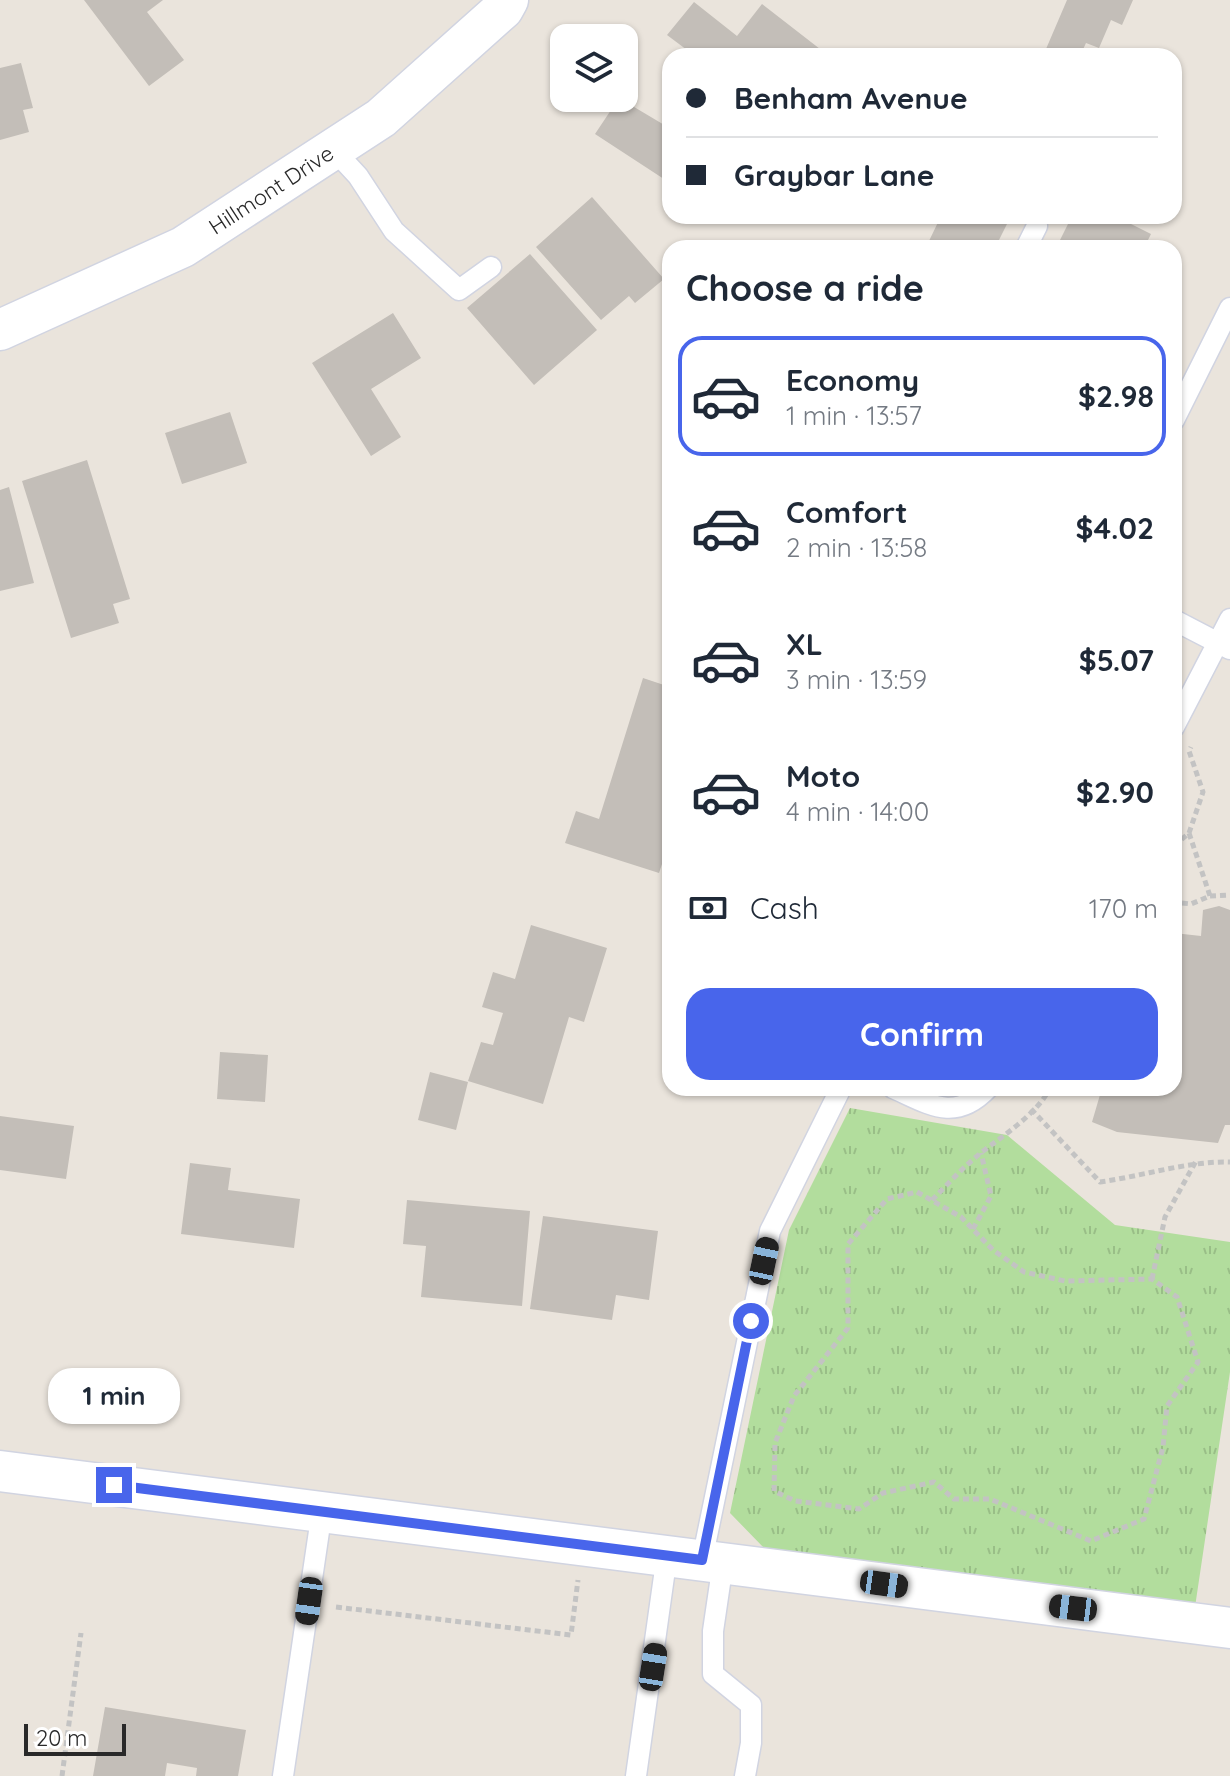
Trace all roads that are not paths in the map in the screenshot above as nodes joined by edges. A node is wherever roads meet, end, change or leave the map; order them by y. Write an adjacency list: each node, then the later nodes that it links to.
1 (508, 0): 2 (street, Hillmont Drive)
2 (333, 149): 5 (lane); 7 (street, Hillmont Drive)
3 (1037, 226): 4 (lane)
4 (1030, 240)
5 (491, 267)
6 (1230, 308): 8 (lane)
7 (0, 330)
8 (1182, 388)
9 (1230, 619): 11 (lane)
10 (1182, 624): 11 (lane)
11 (1224, 646): 12 (lane)
12 (1182, 714)
13 (837, 1096): 18 (lane)
14 (911, 1096): 15 (lane)
15 (978, 1096)
16 (0, 1471): 17 (street)
17 (322, 1511): 18 (street); 20 (lane)
18 (697, 1560): 19 (street); 21 (lane); 22 (lane)
19 (1230, 1628)
20 (283, 1776)
21 (636, 1776)
22 (745, 1776)

